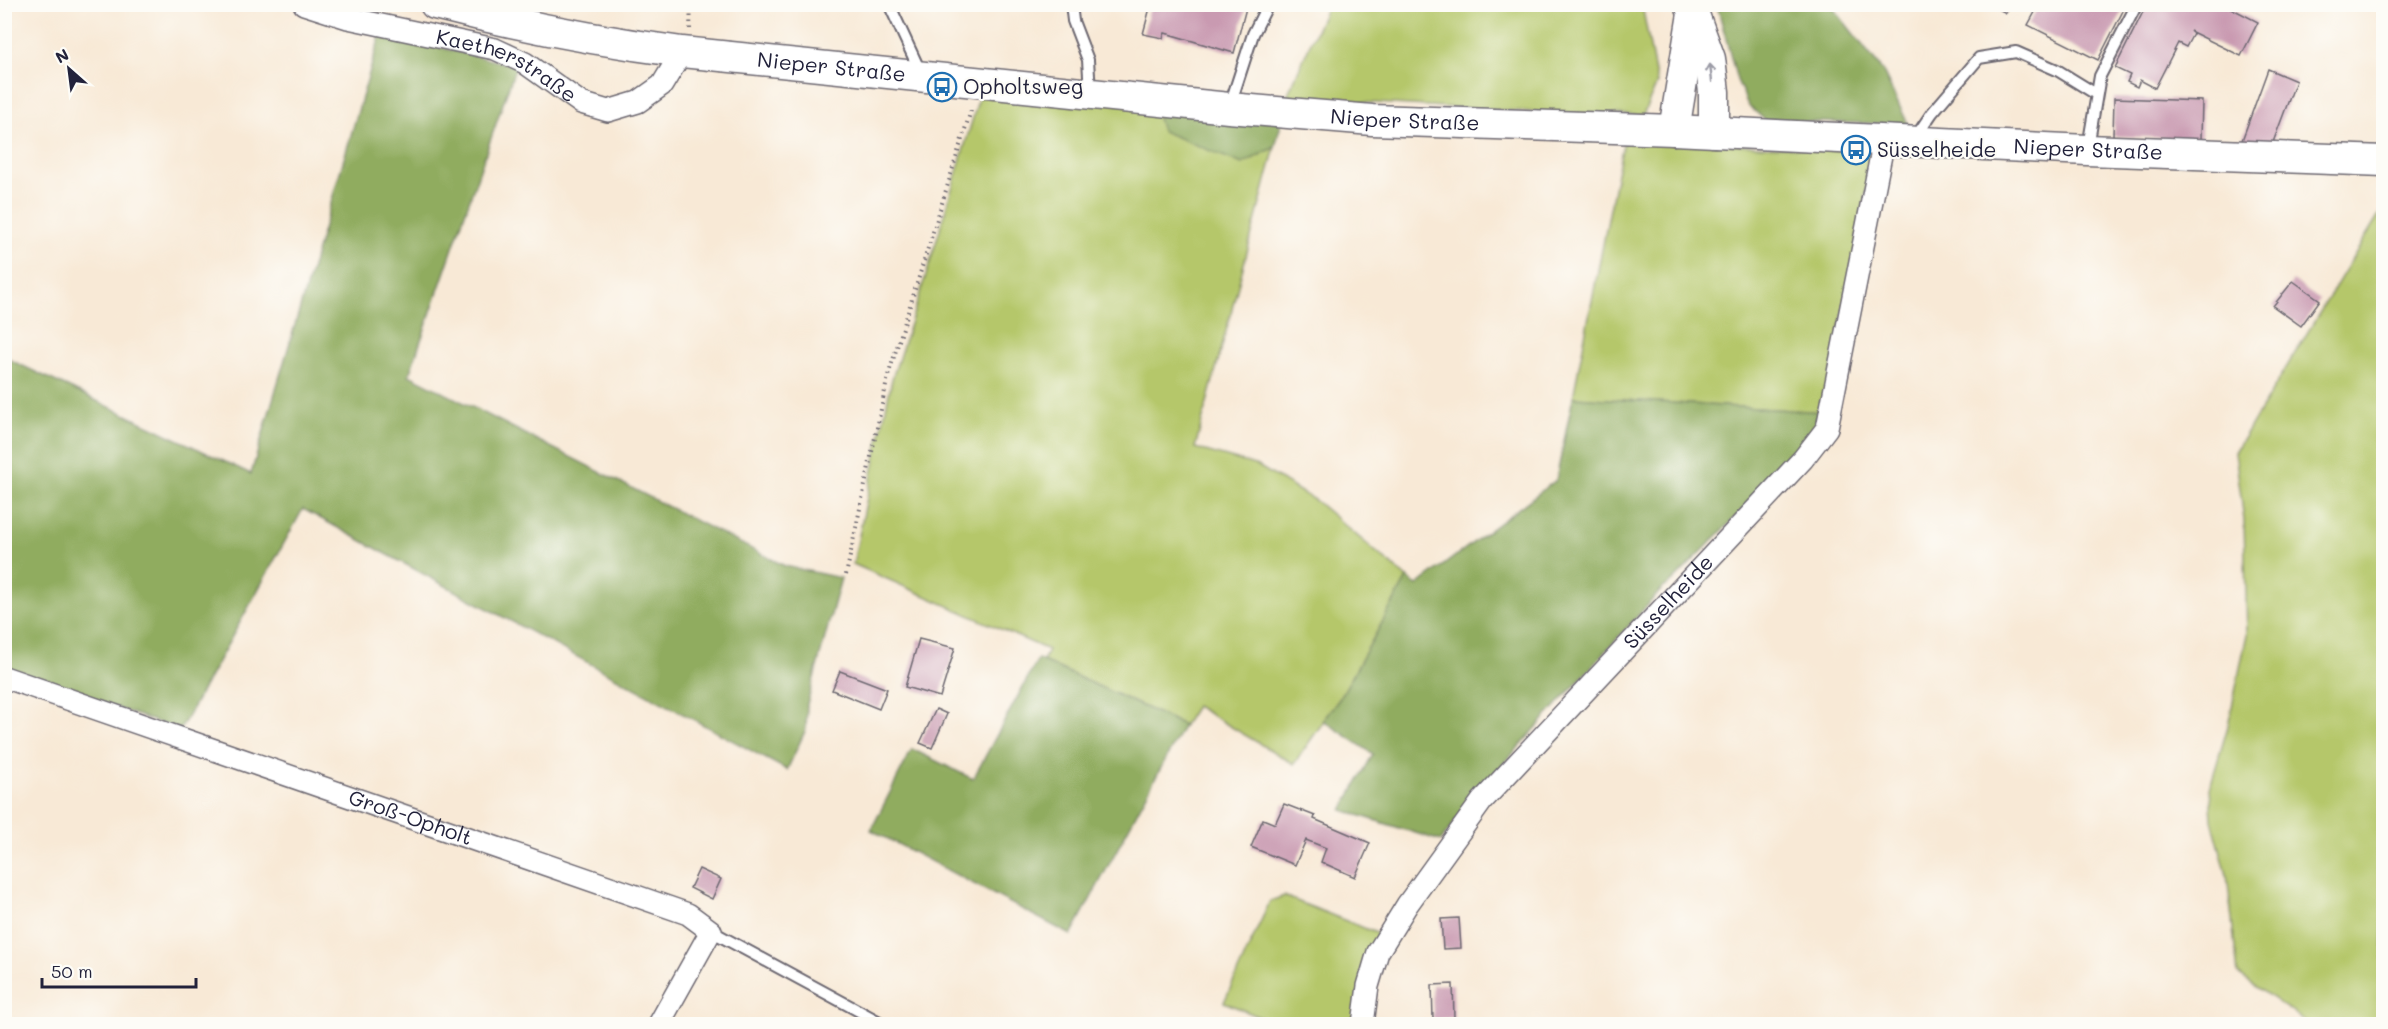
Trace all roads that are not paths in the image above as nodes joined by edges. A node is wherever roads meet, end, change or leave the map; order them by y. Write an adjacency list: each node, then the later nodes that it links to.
1 (304, 4): 8 (street, Kaetherstraße)
2 (435, 4): 8 (street, Nieper Straße)
3 (889, 4): 9 (lane)
4 (1071, 4): 10 (lane)
5 (1268, 4): 12 (lane)
6 (2138, 4): 11 (lane)
7 (1692, 9): 13 (street); 14 (street, one-way to 7)
8 (682, 52): 9 (street, Nieper Straße)
9 (923, 77): 10 (street, Nieper Straße)
10 (1090, 94): 12 (street, Nieper Straße)
11 (2096, 94): 15 (lane); 16 (lane)
12 (1229, 108): 13 (street, Nieper Straße)
13 (1674, 130): 14 (street, Nieper Straße)
14 (1714, 132): 15 (street, Nieper Straße)
15 (1898, 141): 16 (street, Nieper Straße); 22 (street, Süsselheide)
16 (2087, 150): 17 (street, Nieper Straße)
17 (2384, 161)
18 (4, 677): 19 (street, Groß-Opholt)
19 (711, 931): 20 (street); 21 (lane)
20 (659, 1024)
21 (883, 1024)
22 (1363, 1024)

